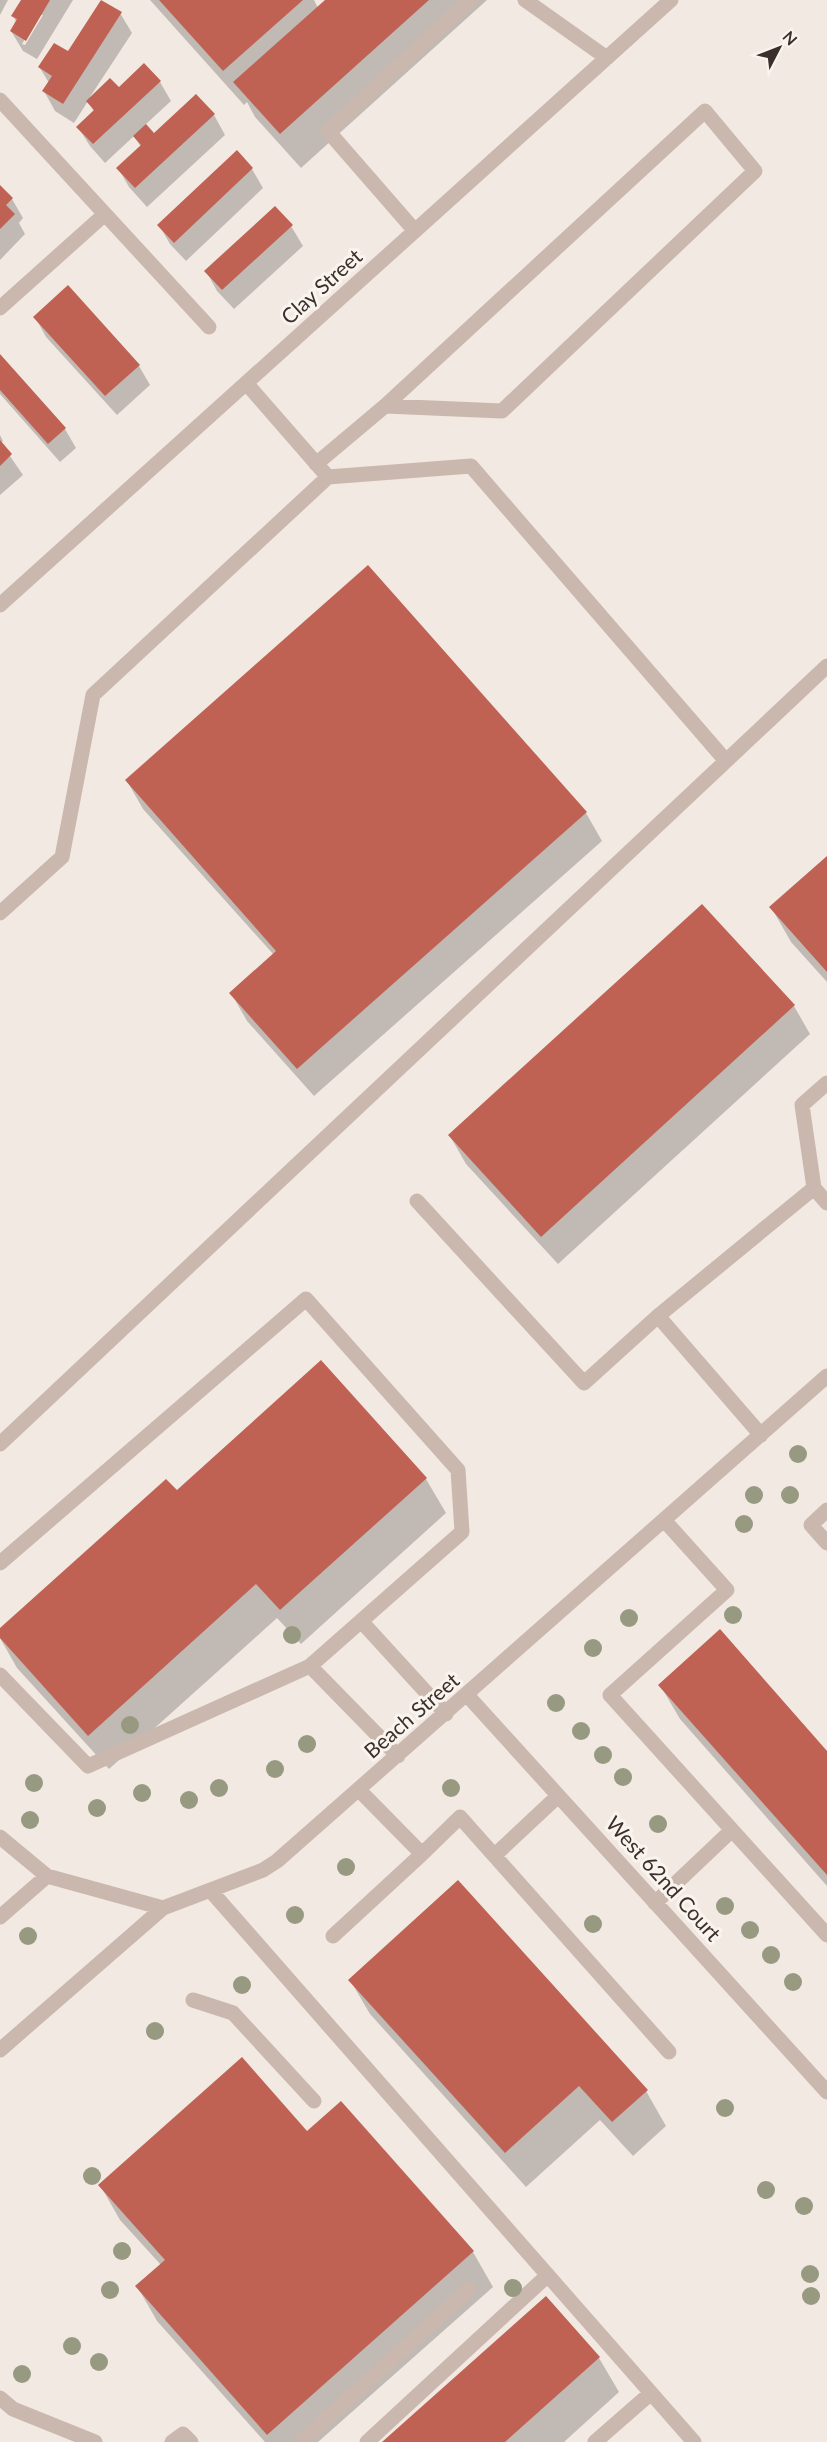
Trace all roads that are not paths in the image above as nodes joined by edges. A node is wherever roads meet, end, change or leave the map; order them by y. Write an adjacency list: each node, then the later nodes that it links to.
1 (470, 0): 7 (street)
2 (525, 0): 4 (street)
3 (671, 0): 4 (street, Clay Street)
4 (607, 58): 7 (street, Clay Street)
5 (0, 100): 6 (street)
6 (105, 214): 8 (street); 9 (street)
7 (415, 231): 10 (street, Clay Street)
8 (0, 308)
9 (209, 327)
10 (246, 383): 12 (street); 14 (street, Clay Street)
11 (384, 406): 11 (street); 12 (street)
12 (316, 464): 13 (street)
13 (328, 477): 16 (street); 17 (street)
14 (0, 605)
15 (827, 666): 16 (street)
16 (726, 761): 25 (street)
17 (0, 913)
18 (827, 1083): 19 (street)
19 (814, 1188): 21 (street); 22 (street)
20 (417, 1201): 22 (street)
21 (827, 1203)
22 (658, 1317): 24 (street)
23 (827, 1376): 24 (street, Beach Street)
24 (761, 1435): 27 (street, Beach Street)
25 (0, 1444)
26 (827, 1510): 28 (street)
27 (664, 1520): 33 (street, Beach Street); 38 (street)
28 (827, 1543)
29 (0, 1563): 30 (street)
30 (361, 1621): 31 (street); 34 (street)
31 (310, 1666): 32 (street); 35 (street)
32 (0, 1675)
33 (467, 1695): 34 (street, Beach Street); 37 (street, West 62nd Court)
34 (446, 1714): 35 (street, Beach Street)
35 (398, 1756): 36 (street, Beach Street)
36 (359, 1790): 40 (street); 43 (street, Beach Street)
37 (558, 1796): 41 (street); 44 (street, West 62nd Court)
38 (732, 1830): 44 (street); 47 (street)
39 (0, 1837): 42 (street)
40 (422, 1854): 41 (street); 48 (street)
41 (495, 1855): 51 (street)
42 (47, 1876): 45 (street); 46 (street)
43 (210, 1890): 45 (street, Beach Street); 54 (street)
44 (656, 1903): 52 (street, West 62nd Court)
45 (163, 1908): 50 (street, Beach Street)
46 (0, 1917)
47 (827, 1935)
48 (333, 1936)
49 (193, 2000): 53 (street)
50 (0, 2050)
51 (669, 2052)
52 (827, 2092)
53 (314, 2101)
54 (548, 2275): 56 (street); 62 (street)
55 (470, 2289): 61 (street)
56 (651, 2393): 63 (street); 64 (street)
57 (0, 2398): 58 (street)
58 (95, 2442)
59 (172, 2442): 60 (street)
60 (191, 2442)
61 (301, 2442)
62 (367, 2442)
63 (595, 2442)
64 (694, 2442)

